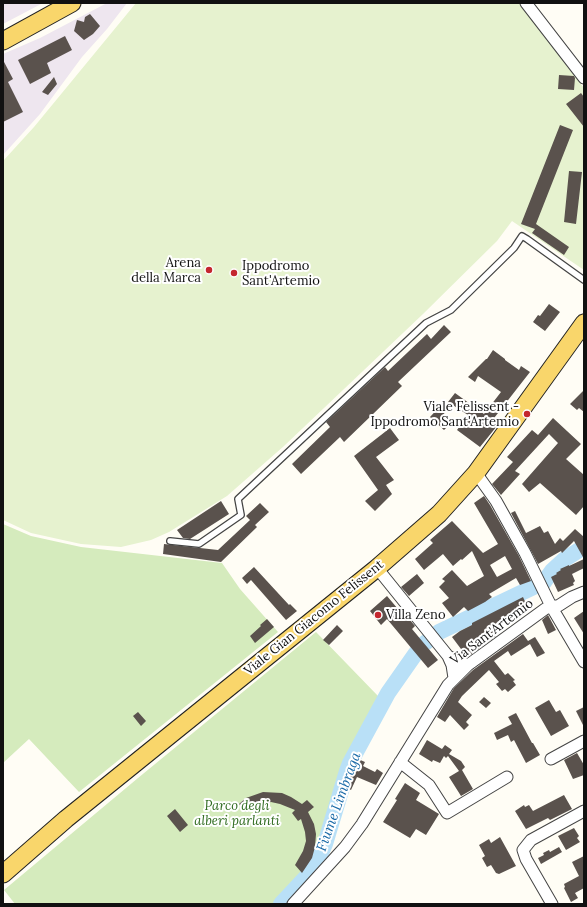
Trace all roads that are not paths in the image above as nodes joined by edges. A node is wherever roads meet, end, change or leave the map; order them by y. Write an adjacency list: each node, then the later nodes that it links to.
1 (72, 3): 3 (main road)
2 (526, 3): 4 (street)
3 (3, 41)
4 (584, 78)
5 (584, 280): 8 (lane)
6 (584, 323): 7 (main road, Viale Gian Giacomo Felissent)
7 (476, 472): 9 (main road, Viale Gian Giacomo Felissent); 11 (street)
8 (170, 541)
9 (377, 568): 12 (street); 21 (main road, Viale Gian Giacomo Felissent)
10 (584, 592): 11 (street, Via Sant'Artemio)
11 (551, 606): 13 (street); 14 (street, Via Sant'Artemio)
12 (448, 656): 14 (street); 15 (street)
13 (584, 662)
14 (468, 665): 15 (street, Via Sant'Artemio)
15 (454, 678): 18 (street, Via Sant'Artemio)
16 (584, 741): 17 (street)
17 (551, 759)
18 (400, 762): 19 (street); 22 (street, Via Sant'Artemio)
19 (507, 777)
20 (584, 812): 23 (street)
21 (3, 874)
22 (294, 904)
23 (552, 904)

